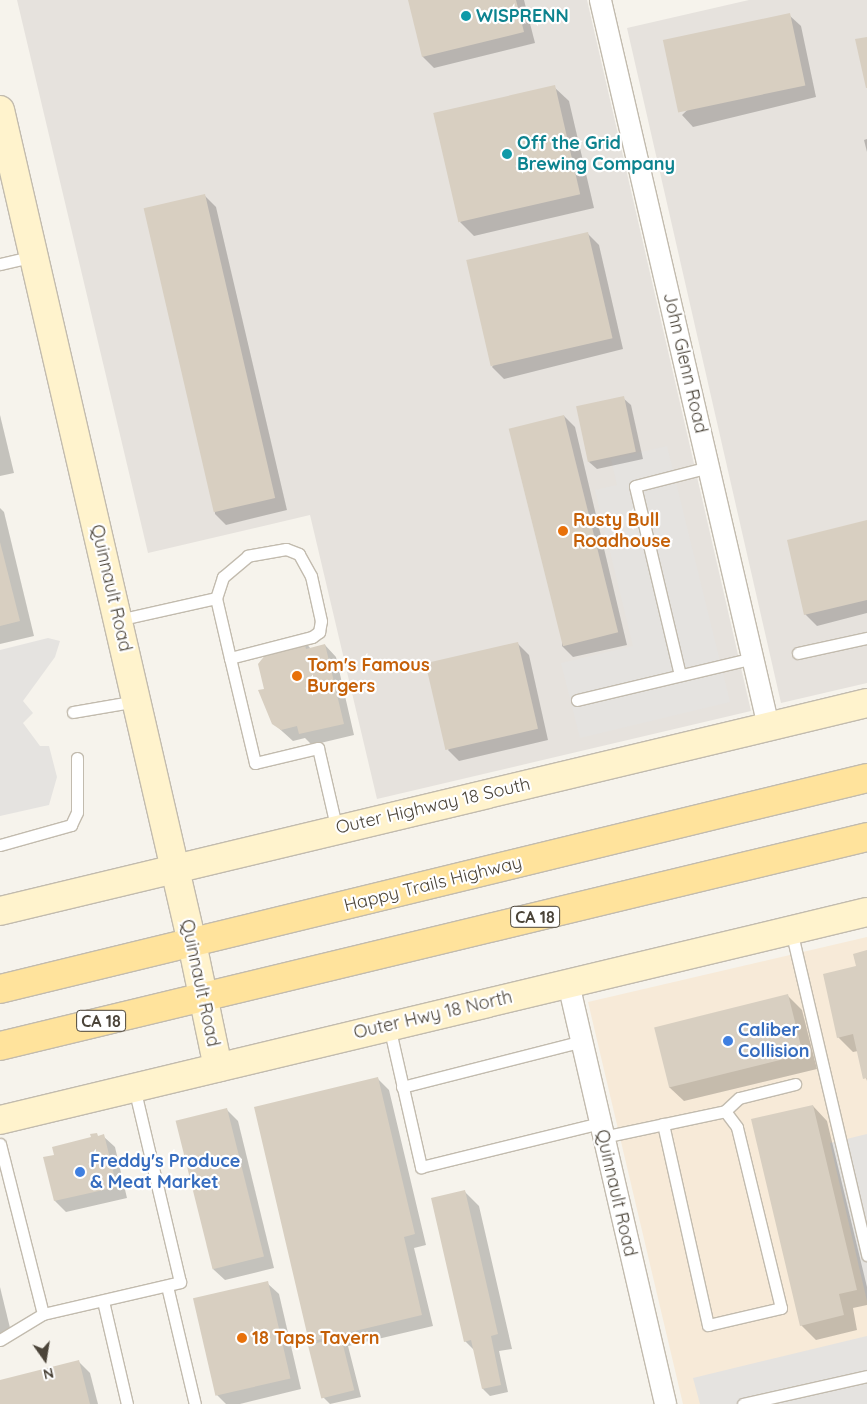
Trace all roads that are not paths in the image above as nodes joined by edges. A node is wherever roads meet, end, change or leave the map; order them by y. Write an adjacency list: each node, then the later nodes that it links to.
1 (600, 0): 5 (street, John Glenn Road)
2 (0, 110): 3 (street, Quinnault Road)
3 (34, 256): 4 (lane); 7 (street, Quinnault Road)
4 (0, 264)
5 (709, 467): 11 (street, John Glenn Road); 12 (lane)
6 (216, 598): 7 (lane); 10 (lane); 10 (lane)
7 (118, 620): 14 (street, Quinnault Road)
8 (867, 638): 9 (lane)
9 (798, 653)
10 (230, 658): 20 (lane)
11 (753, 658): 12 (lane); 17 (street, John Glenn Road)
12 (680, 676): 13 (lane)
13 (577, 700)
14 (137, 701): 16 (lane); 23 (street, Quinnault Road)
15 (867, 703): 17 (street, Outer Highway 18 South)
16 (73, 712)
17 (768, 726): 20 (street, Outer Highway 18 South)
18 (77, 758): 22 (lane)
19 (867, 778): 27 (main road, Happy Trails Highway)
20 (337, 830): 23 (street, Outer Highway 18 South)
21 (867, 837): 30 (main road, CA 18)
22 (0, 845)
23 (175, 868): 24 (street, Outer Highway 18 South); 27 (street, Quinnault Road)
24 (0, 911)
25 (867, 912): 26 (street, Outer Hwy 18 North)
26 (791, 930): 28 (street, Outer Hwy 18 North); 43 (lane)
27 (192, 943): 29 (main road, Happy Trails Highway); 30 (street, Quinnault Road)
28 (568, 983): 31 (street, Outer Hwy 18 North); 32 (street, Quinnault Road)
29 (0, 989)
30 (203, 997): 33 (main road, CA 18); 34 (street, Quinnault Road)
31 (389, 1026): 34 (street, Outer Hwy 18 North); 37 (lane)
32 (582, 1041): 37 (lane); 41 (street, Quinnault Road)
33 (0, 1046)
34 (218, 1067): 36 (street, Outer Hwy 18 North)
35 (795, 1084): 38 (lane)
36 (134, 1087): 39 (street, Outer Hwy 18 North); 44 (lane)
37 (402, 1087): 41 (lane)
38 (724, 1111): 40 (lane); 40 (lane)
39 (0, 1120)
40 (663, 1124): 41 (lane)
41 (602, 1130): 51 (street, Quinnault Road)
42 (0, 1144): 46 (lane)
43 (867, 1255)
44 (167, 1286): 45 (lane); 50 (lane)
45 (103, 1301): 46 (lane); 49 (lane)
46 (43, 1314): 47 (lane)
47 (0, 1340)
48 (867, 1376): 52 (lane)
49 (127, 1404)
50 (195, 1404)
51 (665, 1404)
52 (743, 1404)

